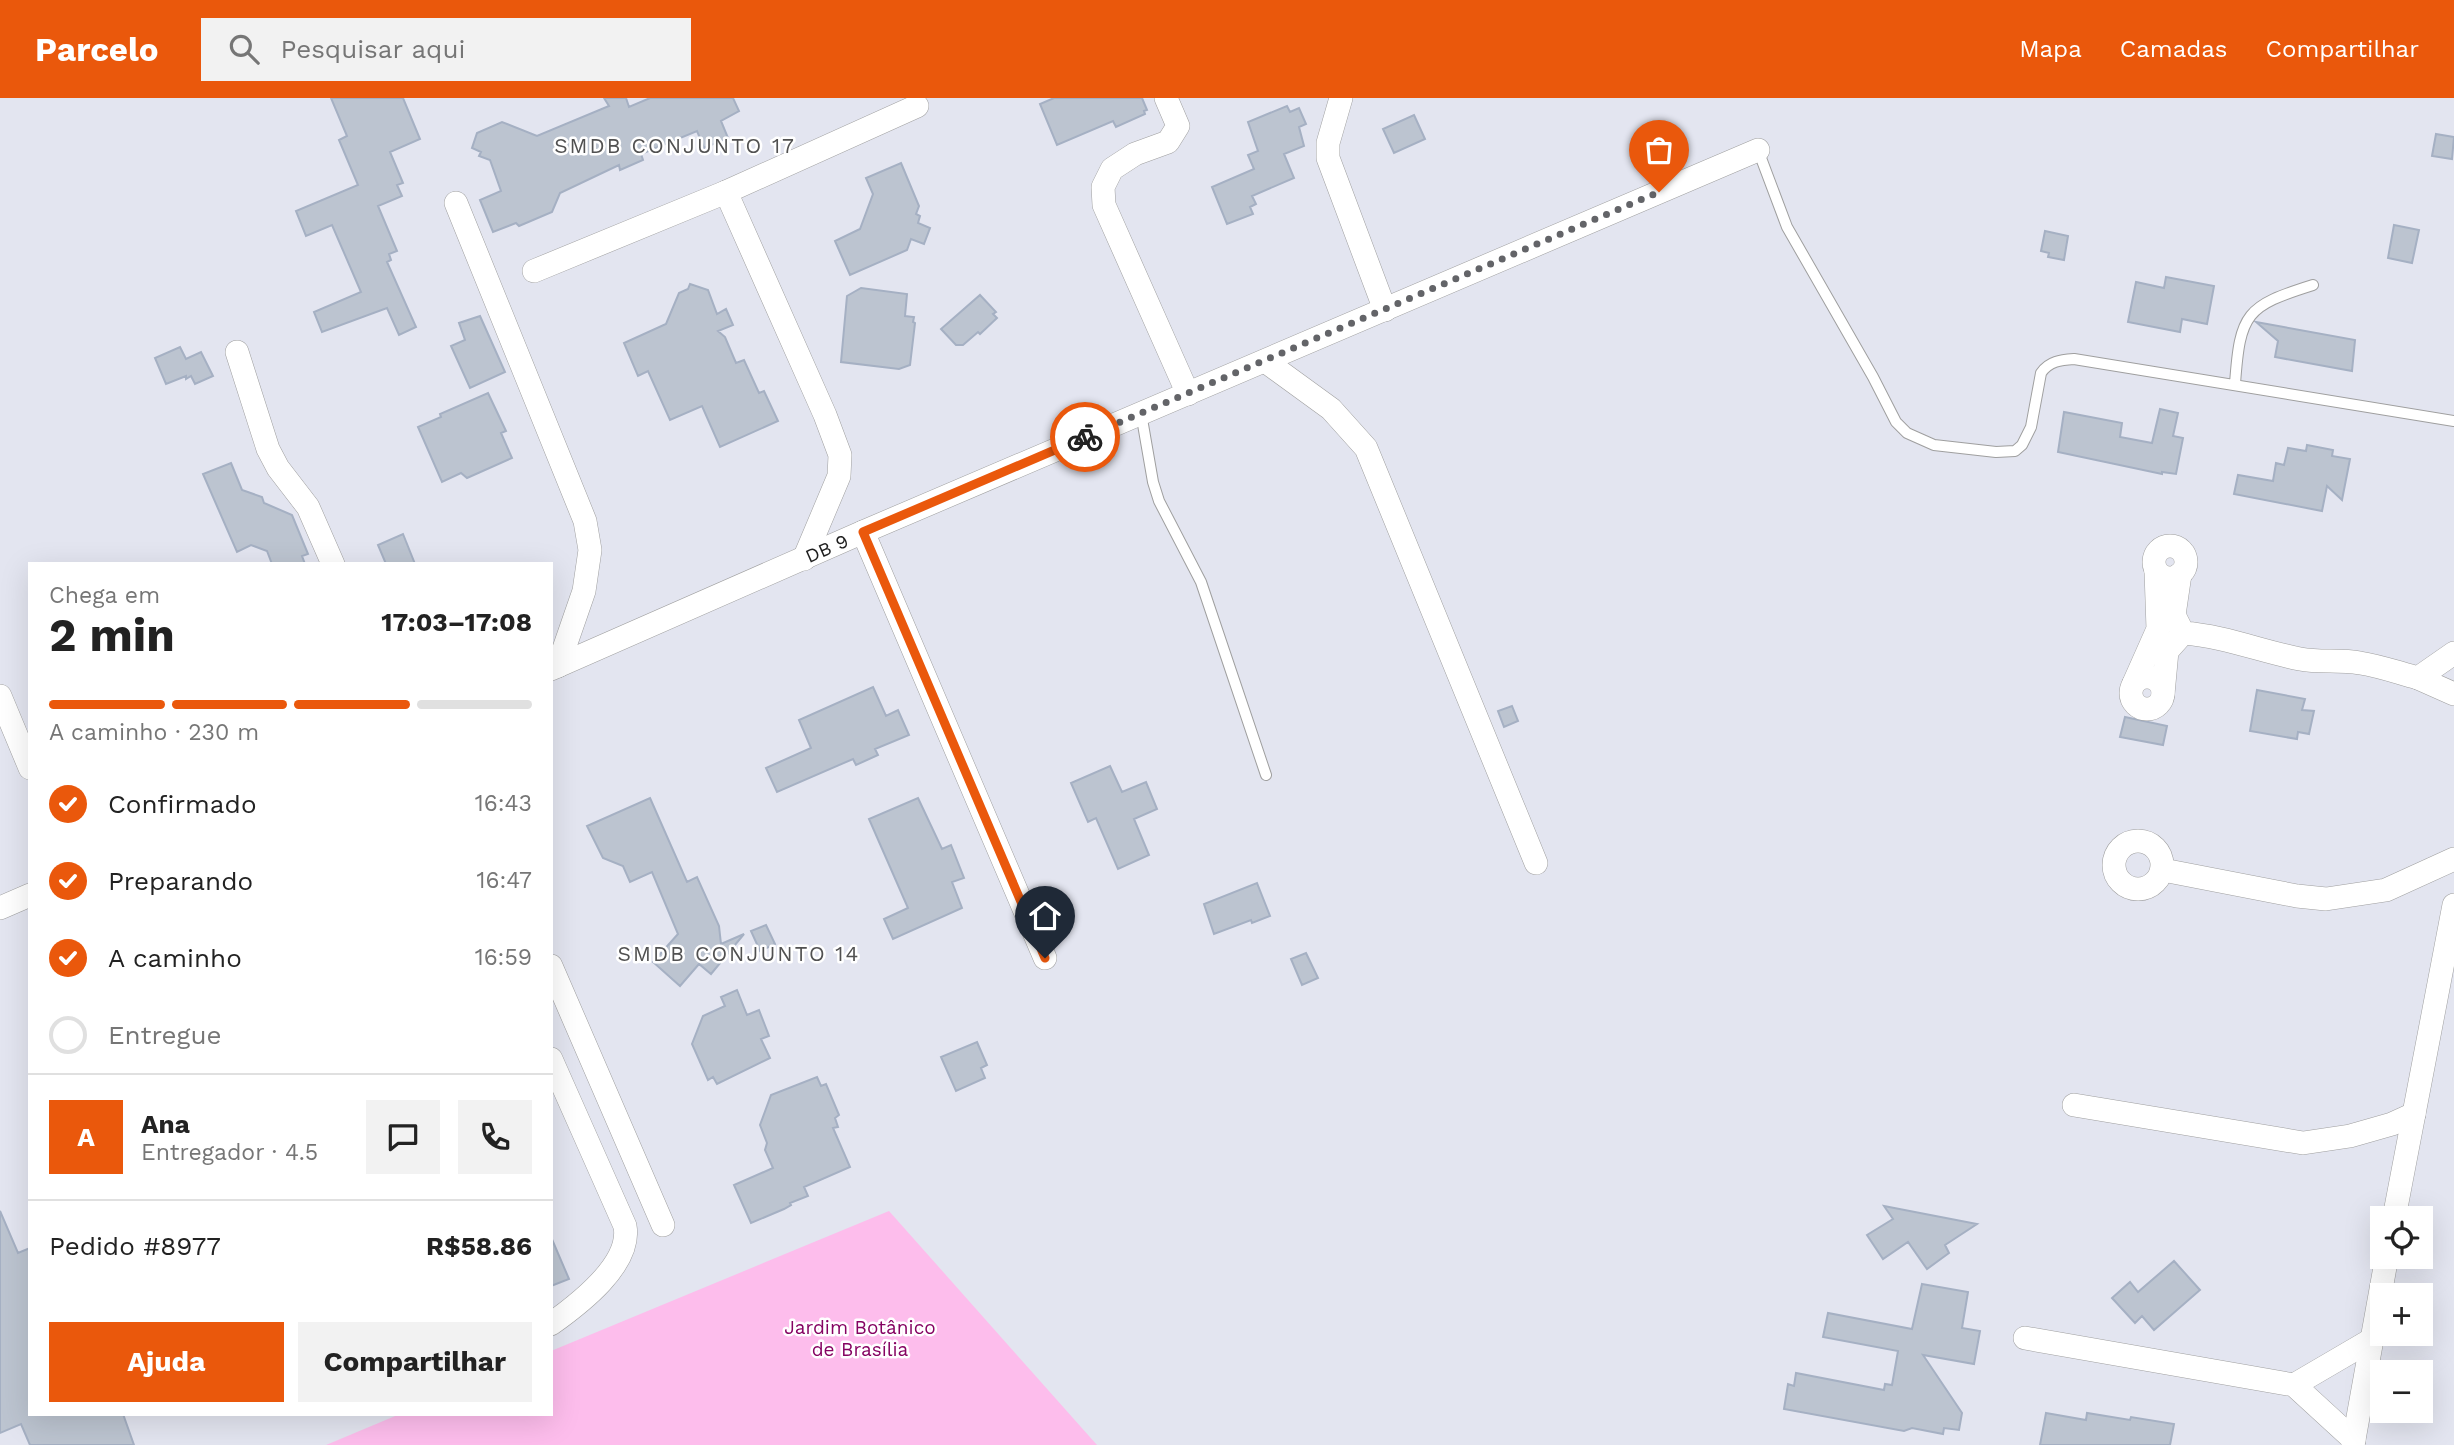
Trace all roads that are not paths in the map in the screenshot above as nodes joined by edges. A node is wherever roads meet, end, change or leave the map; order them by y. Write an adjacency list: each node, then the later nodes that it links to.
1 (1166, 98): 13 (street)
2 (1341, 98): 9 (street)
3 (917, 106): 5 (street)
4 (1758, 150): 9 (street, DB 9); 12 (lane)
5 (726, 192): 7 (street); 17 (street)
6 (456, 203): 21 (street)
7 (534, 271)
8 (2314, 285): 12 (lane)
9 (1385, 310): 11 (street, DB 9)
10 (237, 352): 18 (street)
11 (1265, 361): 13 (street, DB 9); 28 (street)
12 (2235, 384): 15 (lane)
13 (1188, 394): 14 (street, DB 9)
14 (1141, 413): 16 (street, DB 9); 26 (lane)
15 (2454, 421)
16 (863, 532): 17 (street, DB 9); 33 (street)
17 (804, 559): 21 (street, DB 9)
18 (332, 562)
19 (2183, 633): 19 (street); 22 (street)
20 (2454, 653): 22 (street)
21 (555, 668)
22 (2418, 678): 23 (street)
23 (2454, 694)
24 (0, 696): 25 (street)
25 (28, 763)
26 (1266, 775)
27 (2454, 859): 29 (street)
28 (1536, 863)
29 (2163, 870)
30 (28, 896): 32 (street)
31 (2454, 905): 37 (street)
32 (0, 908)
33 (1045, 958)
34 (553, 971): 39 (street)
35 (553, 1064): 40 (street)
36 (2074, 1105): 37 (street)
37 (2414, 1114): 38 (street)
38 (2396, 1206)
39 (663, 1225)
40 (553, 1323)
41 (2025, 1338): 44 (street)
42 (2370, 1341): 44 (street)
43 (2370, 1346): 45 (street)
44 (2294, 1385): 45 (street)
45 (2353, 1442)

